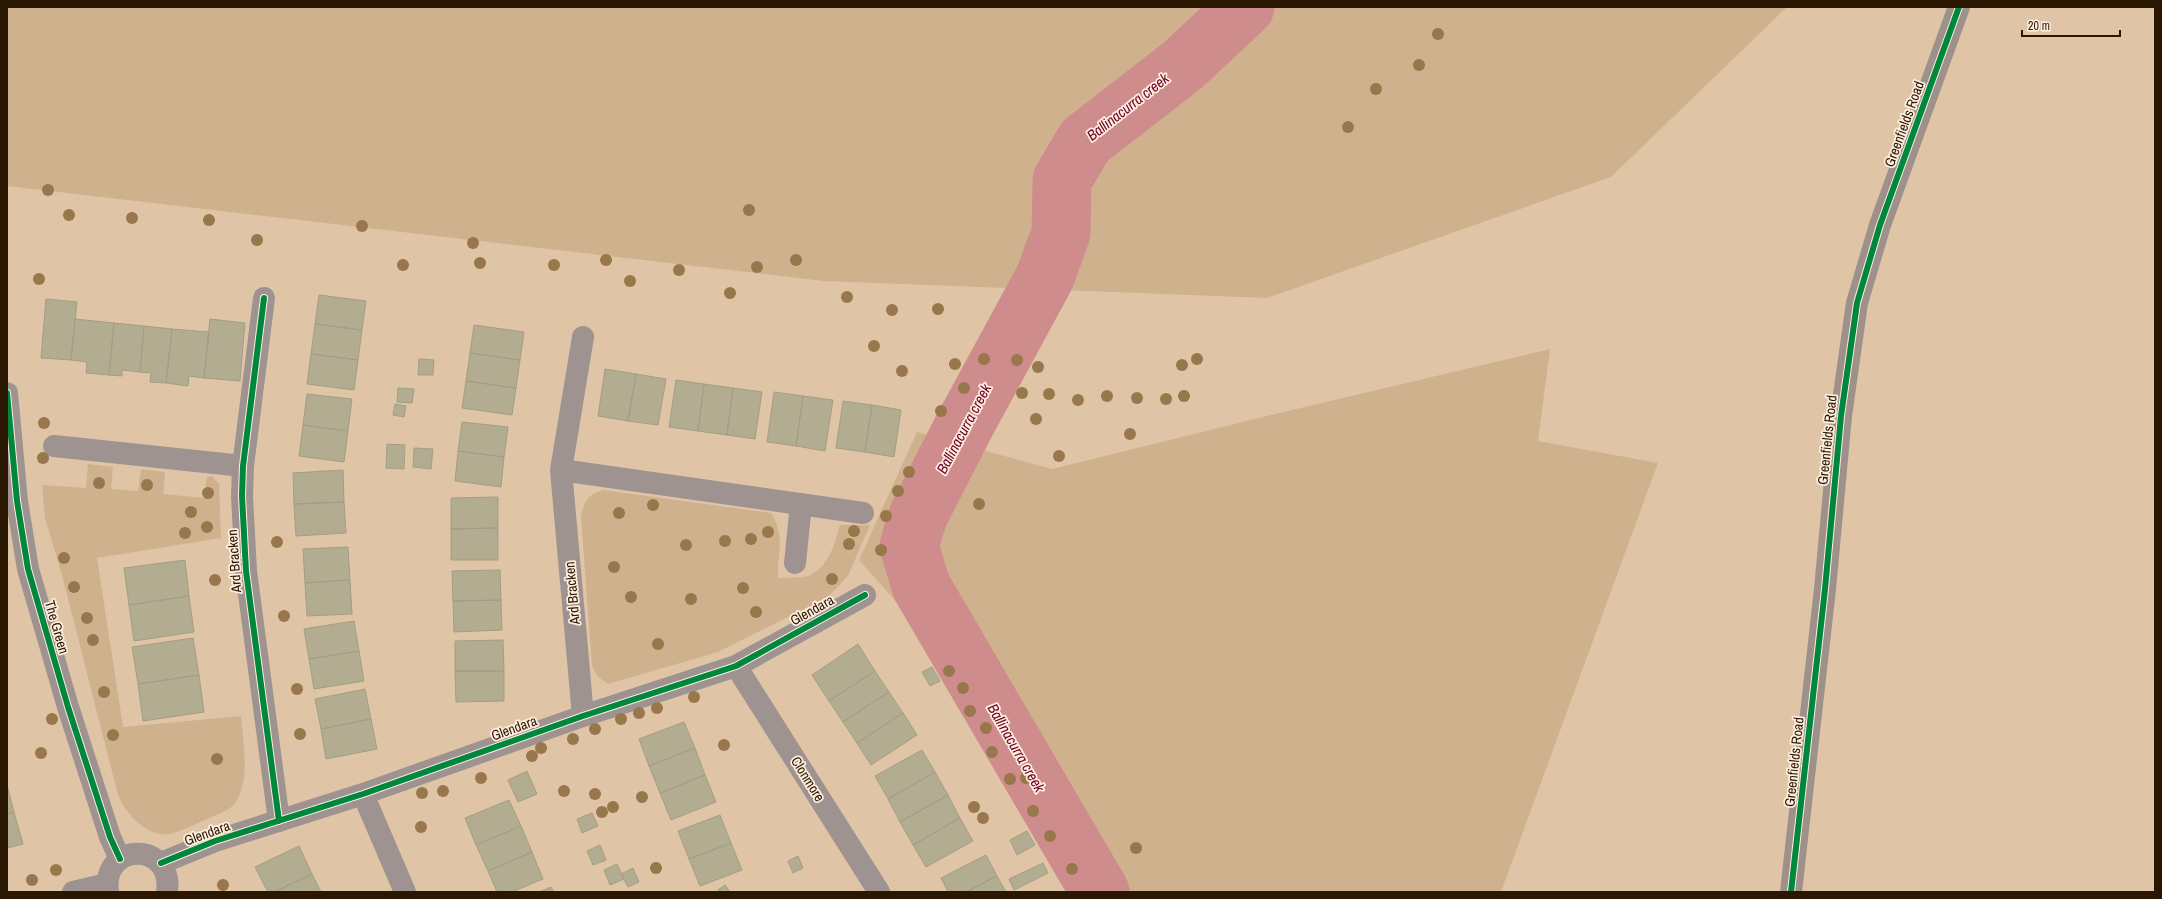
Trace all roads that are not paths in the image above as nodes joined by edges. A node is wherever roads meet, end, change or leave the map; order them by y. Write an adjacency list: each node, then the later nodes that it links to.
1 (1959, 7): 23 (street, Greenfields Road)
2 (264, 298): 6 (street, Ard Bracken)
3 (583, 337): 7 (street, Ard Bracken)
4 (7, 393): 16 (street, The Green)
5 (54, 446): 6 (street)
6 (243, 466): 15 (street, Ard Bracken)
7 (561, 470): 8 (street); 13 (street, Ard Bracken)
8 (801, 504): 9 (street); 10 (street)
9 (862, 513)
10 (795, 563)
11 (865, 595): 12 (street, Glendara)
12 (736, 666): 13 (street, Glendara); 22 (street, Clonmore)
13 (583, 716): 14 (street, Glendara)
14 (363, 794): 15 (street, Glendara); 21 (street)
15 (279, 821): 17 (street, Glendara)
16 (120, 859): 17 (street); 18 (street)
17 (161, 863): 20 (street)
18 (108, 888): 19 (street)
19 (73, 892)
20 (167, 892)
21 (405, 892)
22 (879, 892)
23 (1792, 892)

